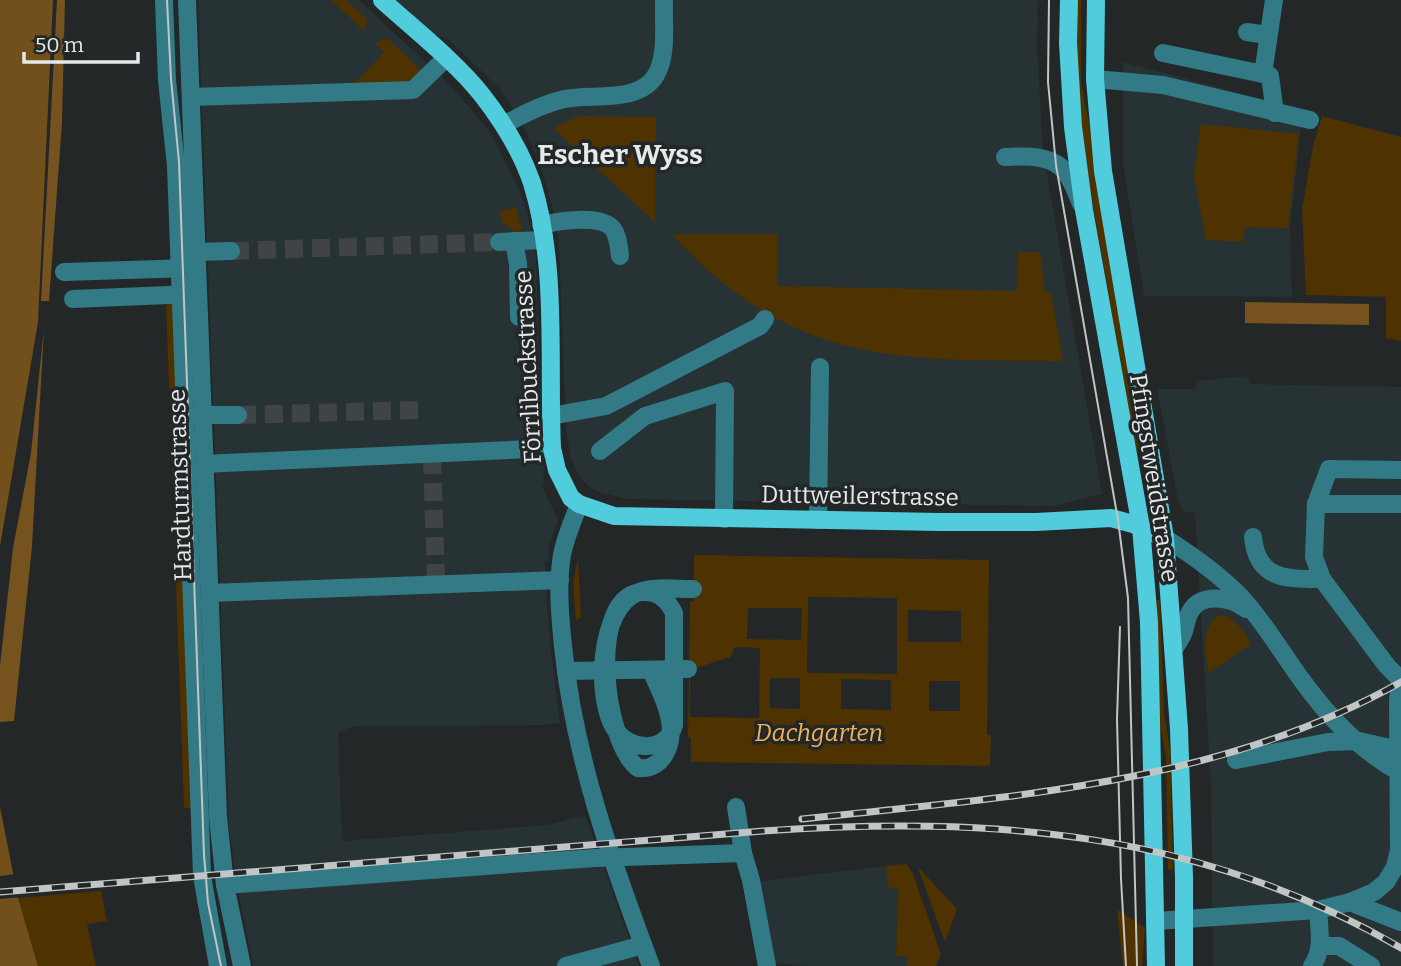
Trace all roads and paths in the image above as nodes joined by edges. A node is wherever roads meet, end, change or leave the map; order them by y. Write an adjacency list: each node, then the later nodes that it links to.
1 (164, 0): 23 (street, Hardturmstrasse)
2 (187, 0): 14 (street, Hardturmstrasse)
3 (382, 0): 11 (main road, Förrlibuckstrasse)
4 (664, 0): 17 (street)
5 (1069, 0): 19 (main road, Pfingstweidstrasse)
6 (1096, 0): 13 (main road, Pfingstweidstrasse)
7 (1274, 0): 9 (street)
8 (1247, 32): 9 (street)
9 (1268, 35): 12 (street)
10 (1163, 53): 12 (street)
11 (446, 58): 14 (street); 17 (main road, Förrlibuckstrasse)
12 (1263, 74): 15 (street)
13 (1096, 79): 15 (street); 44 (main road, Pfingstweidstrasse)
14 (191, 97): 23 (street, Hardturmstrasse)
15 (1275, 113): 16 (street)
16 (1310, 120)
17 (504, 125): 20 (main road, Förrlibuckstrasse)
18 (1005, 157): 19 (street)
19 (1084, 210): 42 (main road, Pfingstweidstrasse)
20 (542, 233): 22 (street); 27 (street); 32 (main road, Förrlibuckstrasse)
21 (231, 251): 23 (street)
22 (620, 256)
23 (191, 263): 24 (street); 25 (street, Hardturmstrasse)
24 (65, 272)
25 (189, 294): 26 (street); 30 (street, Hardturmstrasse); 70 (street, Hardturmstrasse)
26 (74, 299)
27 (519, 317)
28 (765, 319): 32 (street)
29 (820, 367): 41 (street)
30 (202, 415): 31 (street); 35 (street, Hardturmstrasse)
31 (237, 415)
32 (551, 416): 33 (main road, Förrlibuckstrasse)
33 (552, 448): 35 (street); 37 (main road, Förrlibuckstrasse)
34 (600, 451): 40 (street)
35 (204, 464): 48 (street, Hardturmstrasse)
36 (1401, 470): 38 (street)
37 (579, 504): 40 (main road, Duttweilerstrasse); 46 (street)
38 (1316, 504): 39 (street); 45 (street)
39 (1401, 504)
40 (724, 519): 41 (main road, Duttweilerstrasse)
41 (818, 520): 42 (main road, Duttweilerstrasse)
42 (1142, 527): 44 (main road, Duttweilerstrasse); 66 (main road, Pfingstweidstrasse)
43 (1253, 537): 45 (street)
44 (1165, 538): 49 (street); 50 (main road, Pfingstweidstrasse)
45 (1322, 579): 54 (street)
46 (560, 580): 48 (street); 53 (street)
47 (693, 589): 52 (street)
48 (209, 593): 62 (street, Hardturmstrasse)
49 (1266, 628): 50 (street); 57 (street)
50 (1174, 649): 65 (main road, Pfingstweidstrasse)
51 (688, 669): 52 (street)
52 (651, 670): 53 (street)
53 (566, 671): 60 (street)
54 (1401, 679): 55 (street)
55 (1399, 750): 56 (street); 61 (street)
56 (1236, 760)
57 (1401, 774)
58 (736, 807): 59 (street)
59 (743, 853): 60 (street); 74 (street)
60 (613, 858): 62 (street); 68 (street)
61 (1394, 878): 63 (street)
62 (225, 885): 71 (street, Hardturmstrasse)
63 (1350, 902): 64 (street); 67 (street)
64 (1318, 910): 65 (street); 69 (street)
65 (1184, 919): 66 (street); 76 (main road, Pfingstweidstrasse)
66 (1156, 921): 75 (main road, Pfingstweidstrasse)
67 (1401, 922)
68 (643, 945): 72 (street); 73 (street)
69 (1320, 946): 77 (street); 78 (street)
70 (218, 966)
71 (242, 966)
72 (566, 966)
73 (651, 966)
74 (767, 966)
75 (1156, 966)
76 (1184, 966)
77 (1312, 966)
78 (1370, 966)

